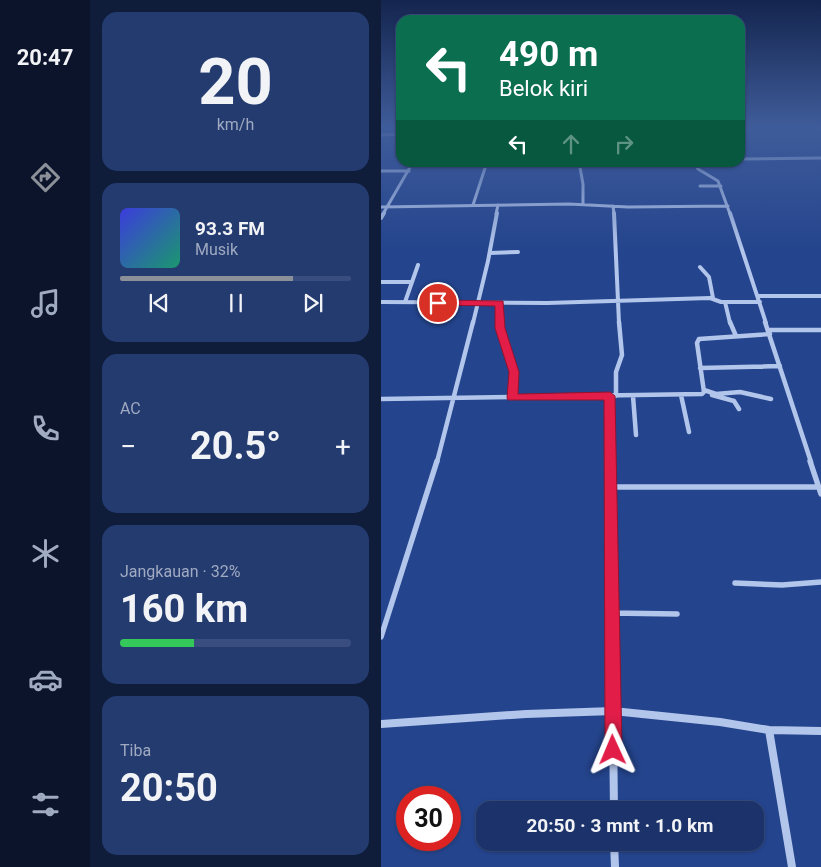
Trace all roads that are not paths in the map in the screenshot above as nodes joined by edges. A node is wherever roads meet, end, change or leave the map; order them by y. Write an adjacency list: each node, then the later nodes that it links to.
1 (485, 168): 9 (street)
2 (580, 168): 8 (street)
3 (697, 168): 7 (street)
4 (381, 171): 5 (street)
5 (409, 171): 12 (street)
6 (700, 186): 7 (street)
7 (721, 186): 14 (street)
8 (583, 204): 10 (street); 13 (street)
9 (473, 205): 10 (street); 12 (street)
10 (498, 205): 17 (street)
11 (381, 206): 12 (street)
12 (388, 206): 15 (street)
13 (613, 206): 14 (street); 25 (street)
14 (728, 206): 22 (street)
15 (381, 218)
16 (518, 252): 17 (street)
17 (489, 253): 30 (street)
18 (418, 265): 21 (street)
19 (700, 267): 24 (street)
20 (381, 282): 21 (street)
21 (412, 282): 27 (street)
22 (758, 296): 23 (street); 29 (street)
23 (821, 296)
24 (713, 298): 25 (street); 28 (street)
25 (617, 301): 31 (street); 40 (street)
26 (381, 302): 27 (street)
27 (405, 302): 30 (street)
28 (725, 302): 29 (street); 34 (street)
29 (760, 302): 33 (street)
30 (476, 303): 31 (street); 42 (street)
31 (499, 303): 43 (street)
32 (821, 330): 33 (street)
33 (769, 332): 34 (street); 35 (street)
34 (736, 336): 36 (street)
35 (780, 366): 36 (street); 49 (street)
36 (700, 368): 37 (street)
37 (704, 390): 38 (street); 39 (street)
38 (710, 393): 45 (street); 46 (street)
39 (681, 395): 41 (street); 47 (street)
40 (613, 396): 41 (street); 43 (street); 50 (street)
41 (633, 396): 48 (street)
42 (453, 398): 43 (street); 44 (street); 56 (street)
43 (512, 398)
44 (381, 399)
45 (771, 399)
46 (739, 410)
47 (689, 432)
48 (636, 435)
49 (818, 486): 50 (street); 51 (street)
50 (611, 488): 54 (street)
51 (821, 494)
52 (821, 582): 53 (street)
53 (735, 583)
54 (611, 613): 55 (street); 57 (street)
55 (677, 614)
56 (381, 637)
57 (613, 711): 58 (street); 59 (street); 61 (street)
58 (381, 724)
59 (769, 730): 60 (street); 64 (street)
60 (821, 731)
61 (614, 801)
62 (615, 851): 63 (street)
63 (615, 867)
64 (792, 867)

